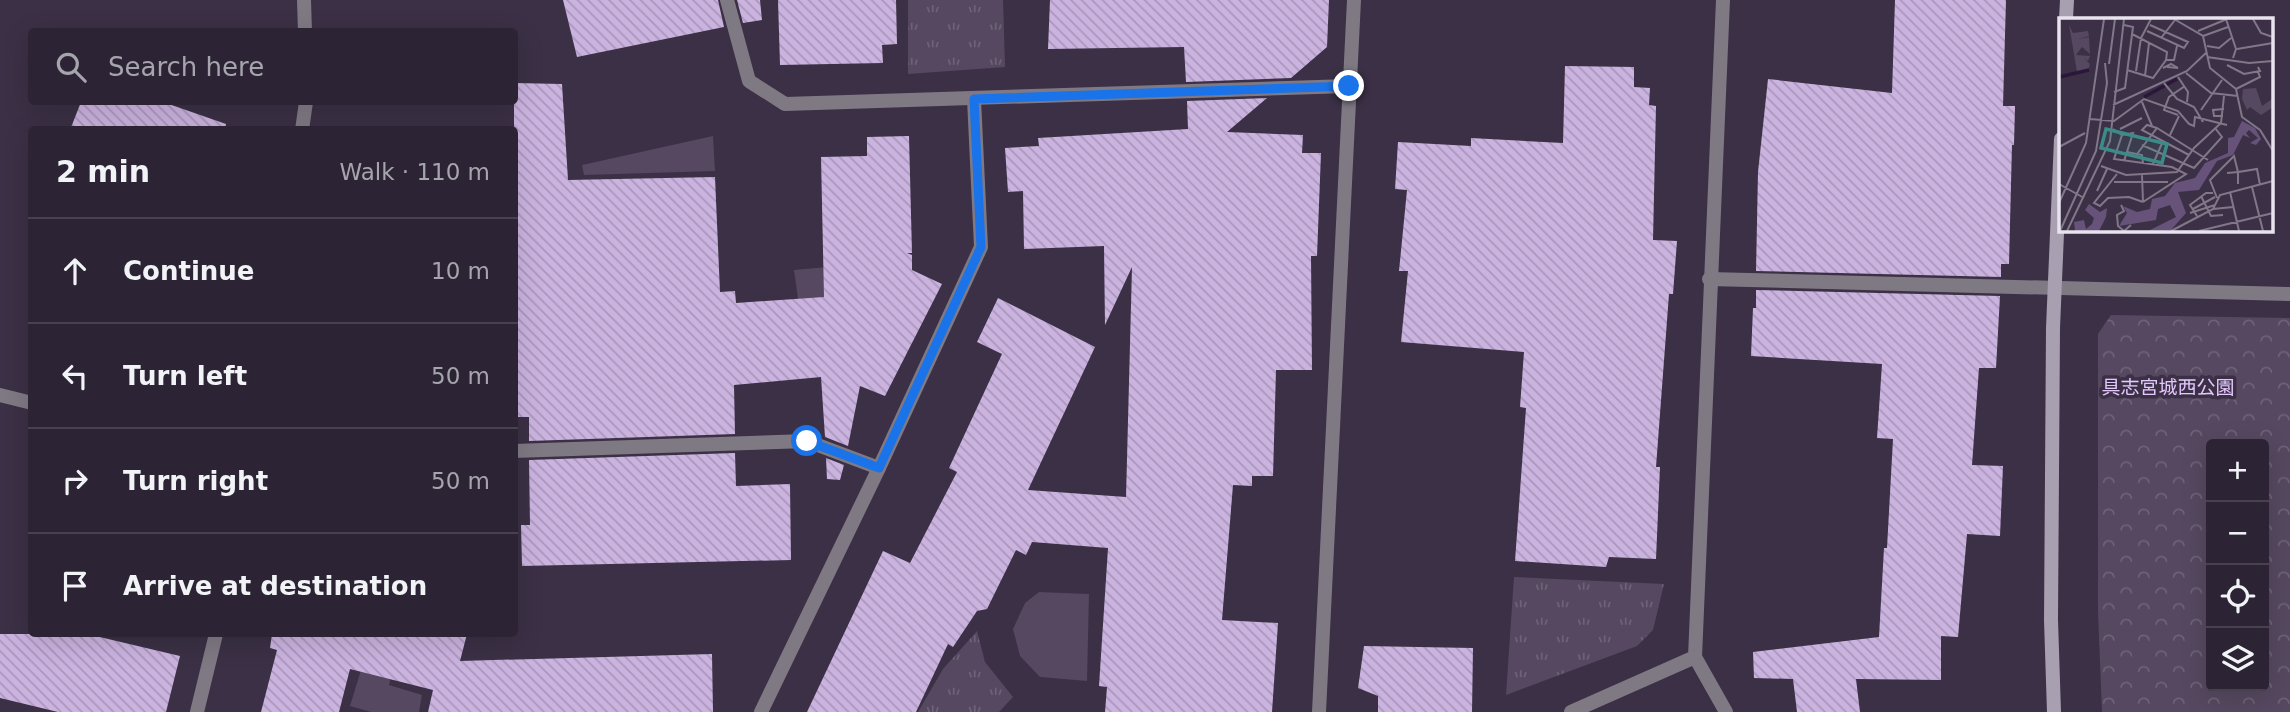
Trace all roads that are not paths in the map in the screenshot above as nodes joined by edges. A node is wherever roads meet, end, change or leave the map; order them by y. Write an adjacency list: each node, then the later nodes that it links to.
1 (304, 0): 7 (street)
2 (727, 0): 9 (street)
3 (1354, 0): 8 (street)
4 (1723, 0): 13 (street)
5 (2067, 0): 6 (street)
6 (2066, 18)
7 (305, 28)
8 (1349, 86): 9 (street); 24 (street)
9 (974, 99): 19 (street)
10 (306, 105): 11 (street)
11 (303, 126)
12 (2059, 182): 14 (street)
13 (1709, 279): 14 (street); 21 (street)
14 (2054, 288): 15 (street); 27 (street)
15 (2290, 294)
16 (0, 395): 17 (street)
17 (28, 402)
18 (518, 451): 19 (street)
19 (879, 468): 23 (street)
20 (215, 637): 22 (street)
21 (1695, 657): 25 (street); 26 (street)
22 (197, 712)
23 (761, 712)
24 (1319, 712)
25 (1571, 712)
26 (1726, 712)
27 (2054, 712)

